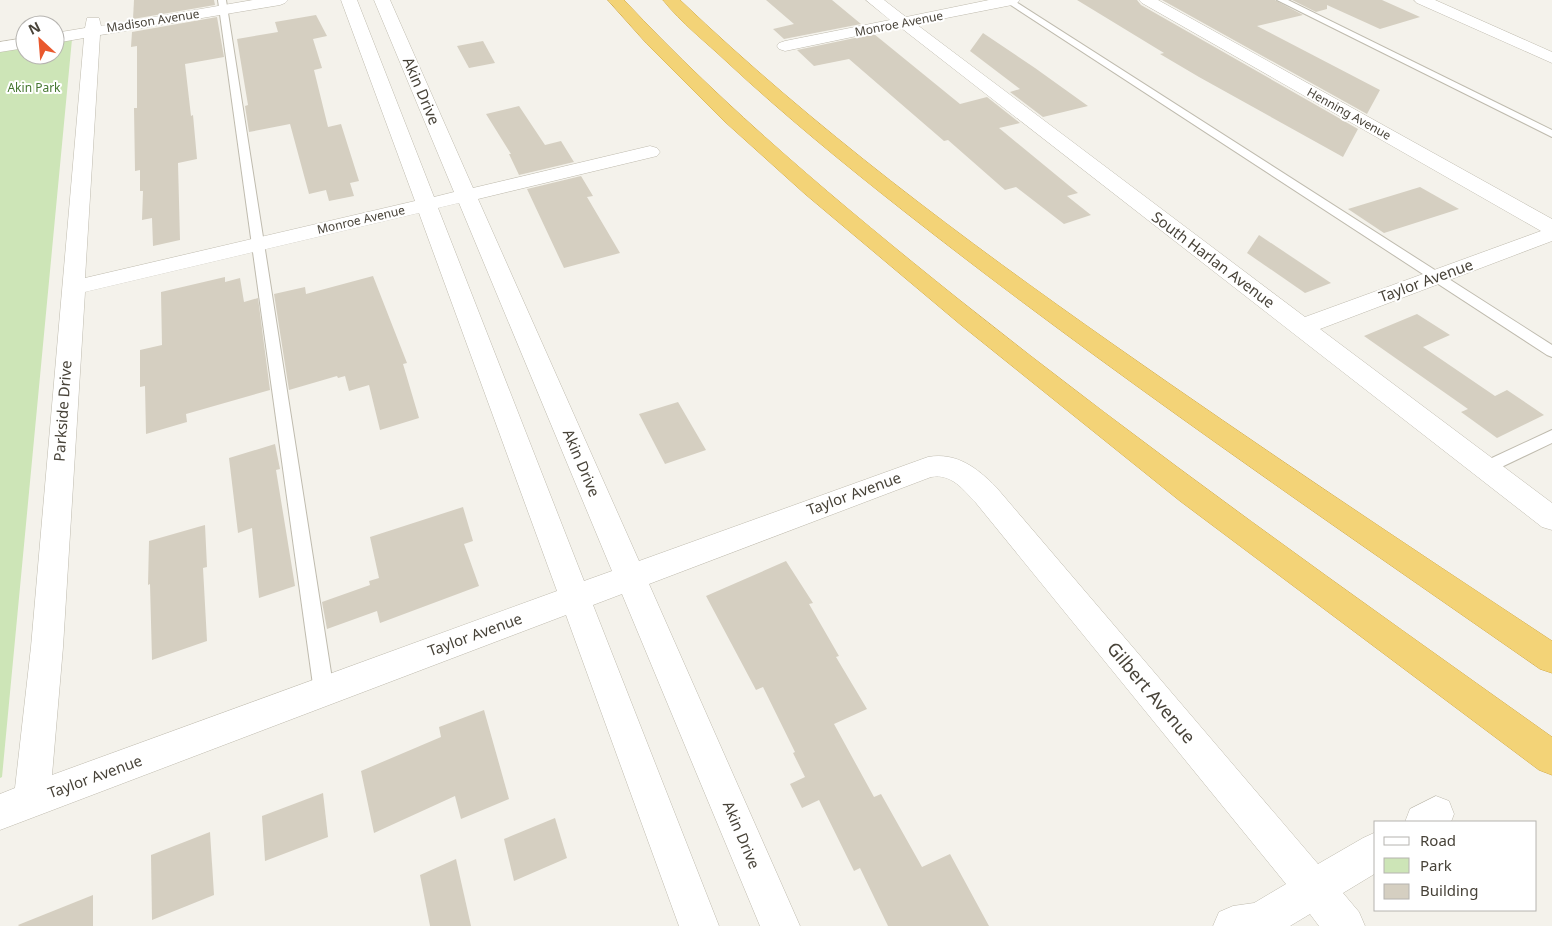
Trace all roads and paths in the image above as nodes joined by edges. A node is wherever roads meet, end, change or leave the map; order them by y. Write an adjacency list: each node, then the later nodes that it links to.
1 (280, 0): 11 (street, Madison Avenue)
2 (349, 0): 25 (street)
3 (382, 0): 24 (street, Akin Drive)
4 (616, 0): 41 (highway)
5 (672, 0): 39 (highway)
6 (874, 0): 12 (street, South Harlan Avenue)
7 (1009, 0): 12 (street, Monroe Avenue); 29 (lane)
8 (1147, 0): 26 (street, Henning Avenue)
9 (1281, 0): 22 (lane)
10 (1422, 0): 21 (street)
11 (222, 3): 13 (street, Madison Avenue); 28 (lane)
12 (904, 23): 19 (street, Monroe Avenue); 31 (street, South Harlan Avenue)
13 (92, 26): 14 (street, Madison Avenue); 16 (street, Madison Avenue); 30 (street, Parkside Drive)
14 (65, 27)
15 (15, 34): 17 (street)
16 (65, 35)
17 (0, 36)
18 (15, 44): 20 (street)
19 (785, 46)
20 (0, 47)
21 (1552, 58)
22 (1552, 134)
23 (650, 152): 24 (street, Monroe Avenue)
24 (466, 195): 25 (street, Monroe Avenue); 37 (street, Akin Drive)
25 (426, 205): 28 (street, Monroe Avenue); 38 (street)
26 (1552, 228)
27 (1552, 234): 29 (street, Taylor Avenue)
28 (257, 245): 30 (street, Monroe Avenue); 40 (lane)
29 (1436, 277): 31 (street, Taylor Avenue); 32 (lane)
30 (72, 288): 42 (street, Parkside Drive)
31 (1301, 327): 35 (street, South Harlan Avenue)
32 (1552, 352)
33 (1552, 436): 35 (lane)
34 (950, 466): 37 (street, Taylor Avenue); 45 (street, Gilbert Avenue)
35 (1485, 468): 36 (street, South Harlan Avenue)
36 (1552, 519)
37 (630, 578): 38 (street, Taylor Avenue); 48 (street, Akin Drive)
38 (575, 598): 40 (street, Taylor Avenue); 47 (street)
39 (1552, 659)
40 (324, 692): 42 (street, Taylor Avenue)
41 (1552, 758)
42 (32, 800): 43 (street, Taylor Avenue)
43 (0, 812)
44 (1374, 852): 45 (street)
45 (1315, 888): 46 (street); 49 (street, Gilbert Avenue)
46 (1250, 925)
47 (699, 926)
48 (780, 926)
49 (1346, 926)

